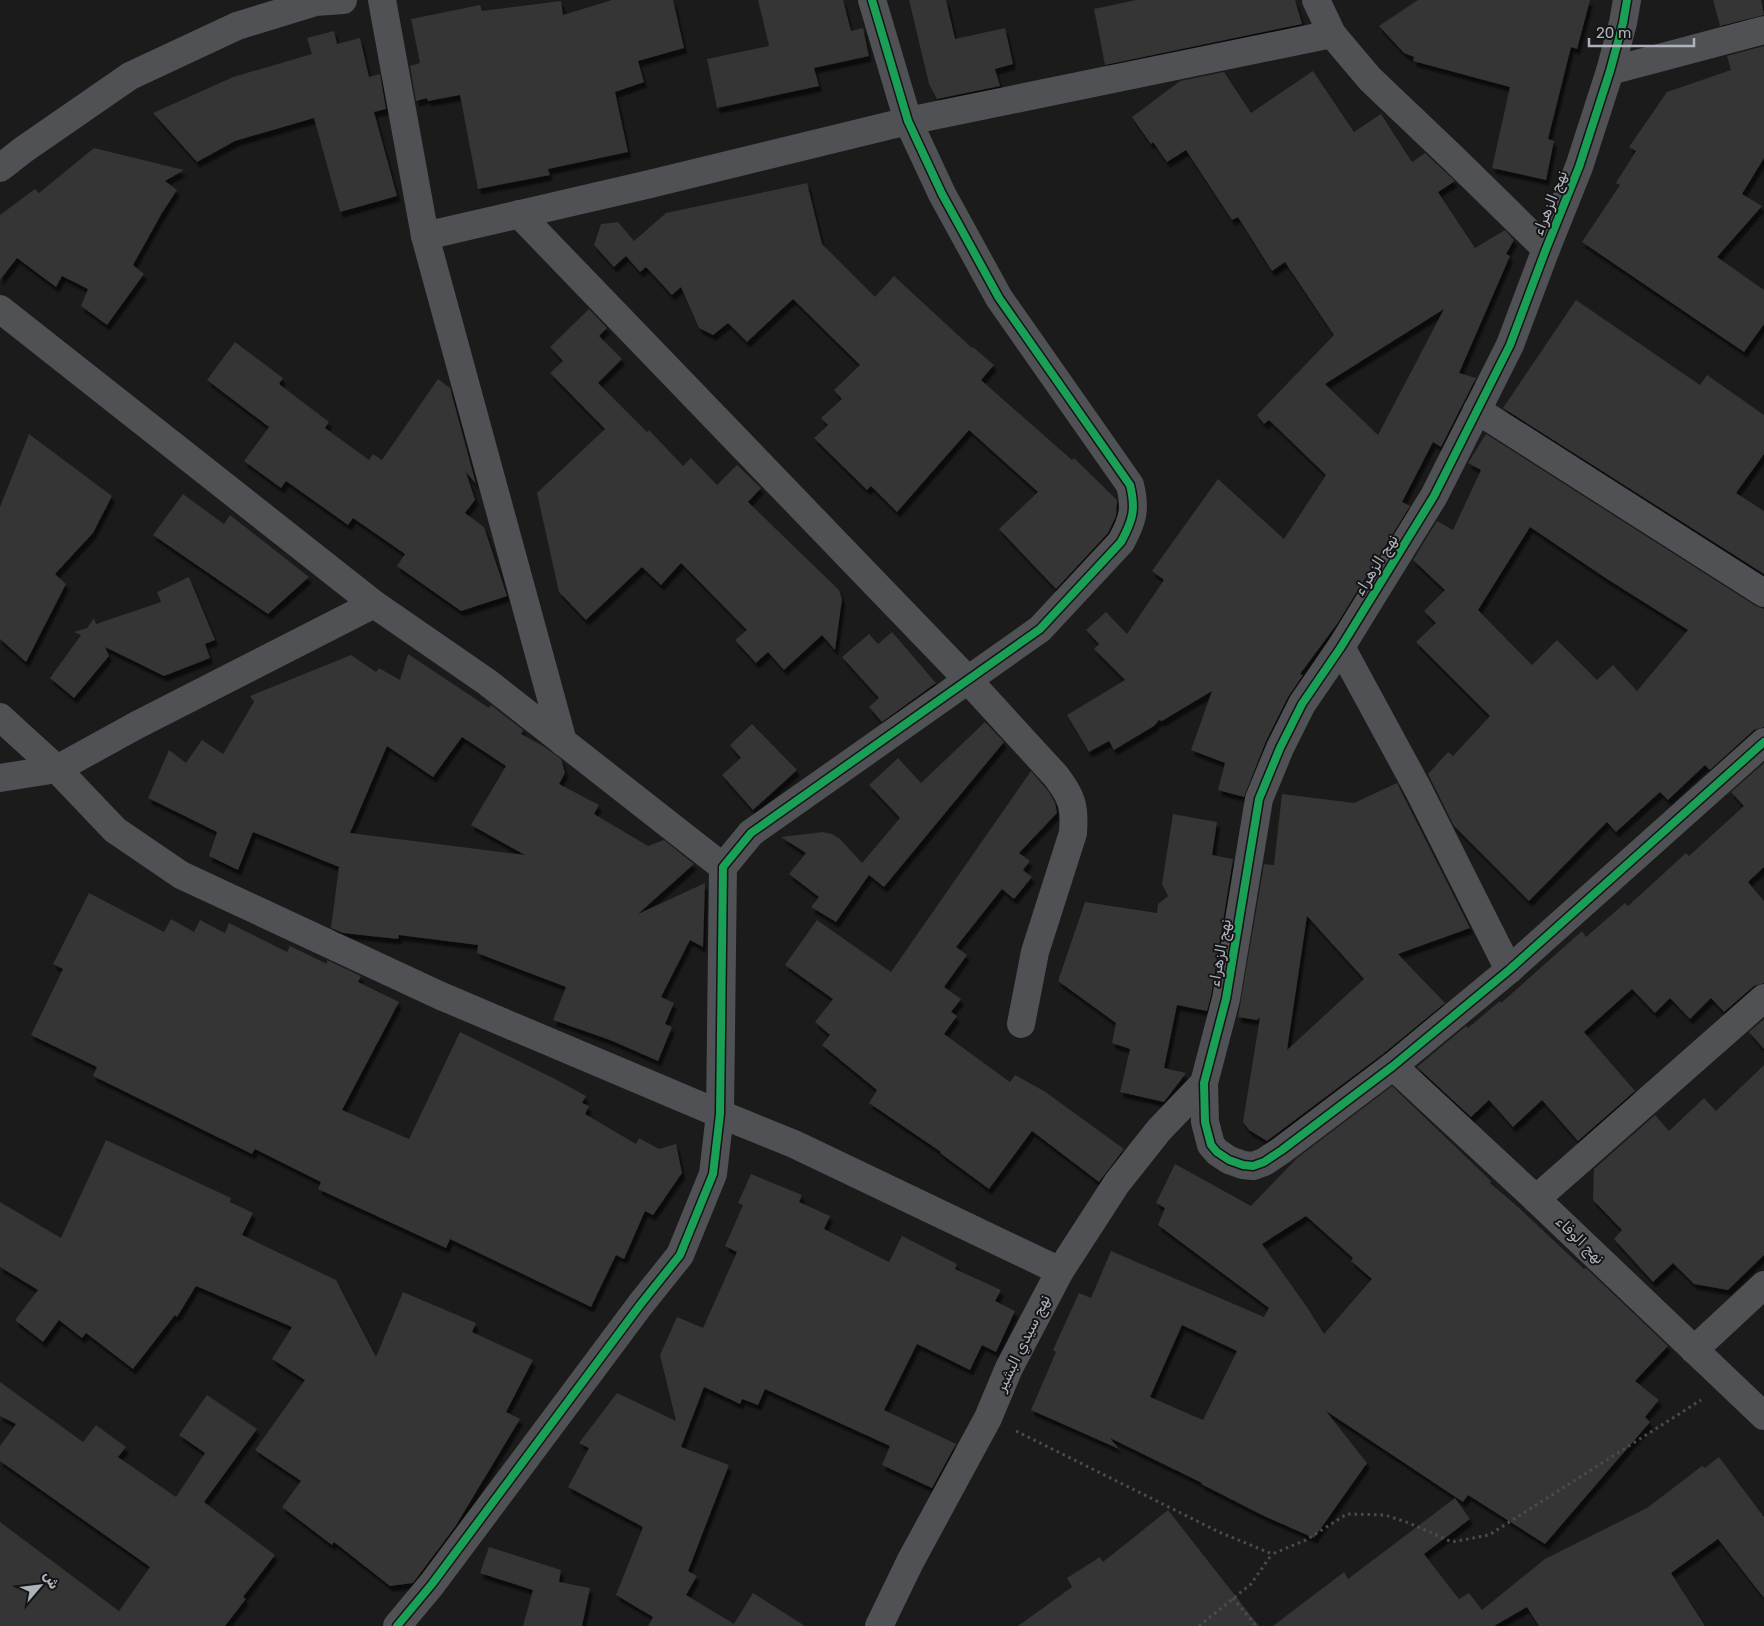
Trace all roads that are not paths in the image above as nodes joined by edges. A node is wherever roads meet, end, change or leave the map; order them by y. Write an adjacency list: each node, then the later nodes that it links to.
1 (342, 0): 10 (street)
2 (382, 0): 12 (street)
3 (872, 0): 9 (street)
4 (1316, 0): 7 (street)
5 (1628, 0): 8 (street, نهج الزهراء)
6 (1764, 30): 8 (street)
7 (1332, 34): 9 (street); 13 (street)
8 (1610, 71): 13 (street, نهج الزهراء)
9 (908, 121): 11 (street); 19 (street)
10 (0, 168)
11 (519, 214): 12 (street); 19 (street)
12 (425, 236): 21 (street)
13 (1546, 248): 15 (street, نهج الزهراء)
14 (0, 309): 17 (street)
15 (1477, 410): 16 (street); 18 (street, نهج الزهراء)
16 (1764, 593)
17 (374, 604): 21 (street); 23 (street)
18 (1341, 647): 26 (street); 30 (street, نهج الزهراء)
19 (968, 680): 25 (street); 28 (street)
20 (0, 717): 23 (street)
21 (563, 742): 25 (street)
22 (1764, 742): 26 (street)
23 (57, 770): 24 (street); 31 (street)
24 (0, 778)
25 (723, 866): 31 (street)
26 (1509, 970): 29 (street)
27 (1764, 998): 32 (street)
28 (1021, 1024)
29 (1393, 1066): 30 (street, نهج الزهراء); 32 (street, نهج الوفاء)
30 (1204, 1083): 33 (street, نهج سيدي البشير)
31 (720, 1114): 33 (street); 37 (street)
32 (1536, 1198): 35 (street, نهج الوفاء)
33 (1060, 1271): 38 (street, نهج سيدي البشير)
34 (1764, 1285): 35 (street)
35 (1694, 1350): 36 (street, نهج الوفاء)
36 (1764, 1416)
37 (397, 1626)
38 (879, 1626)

